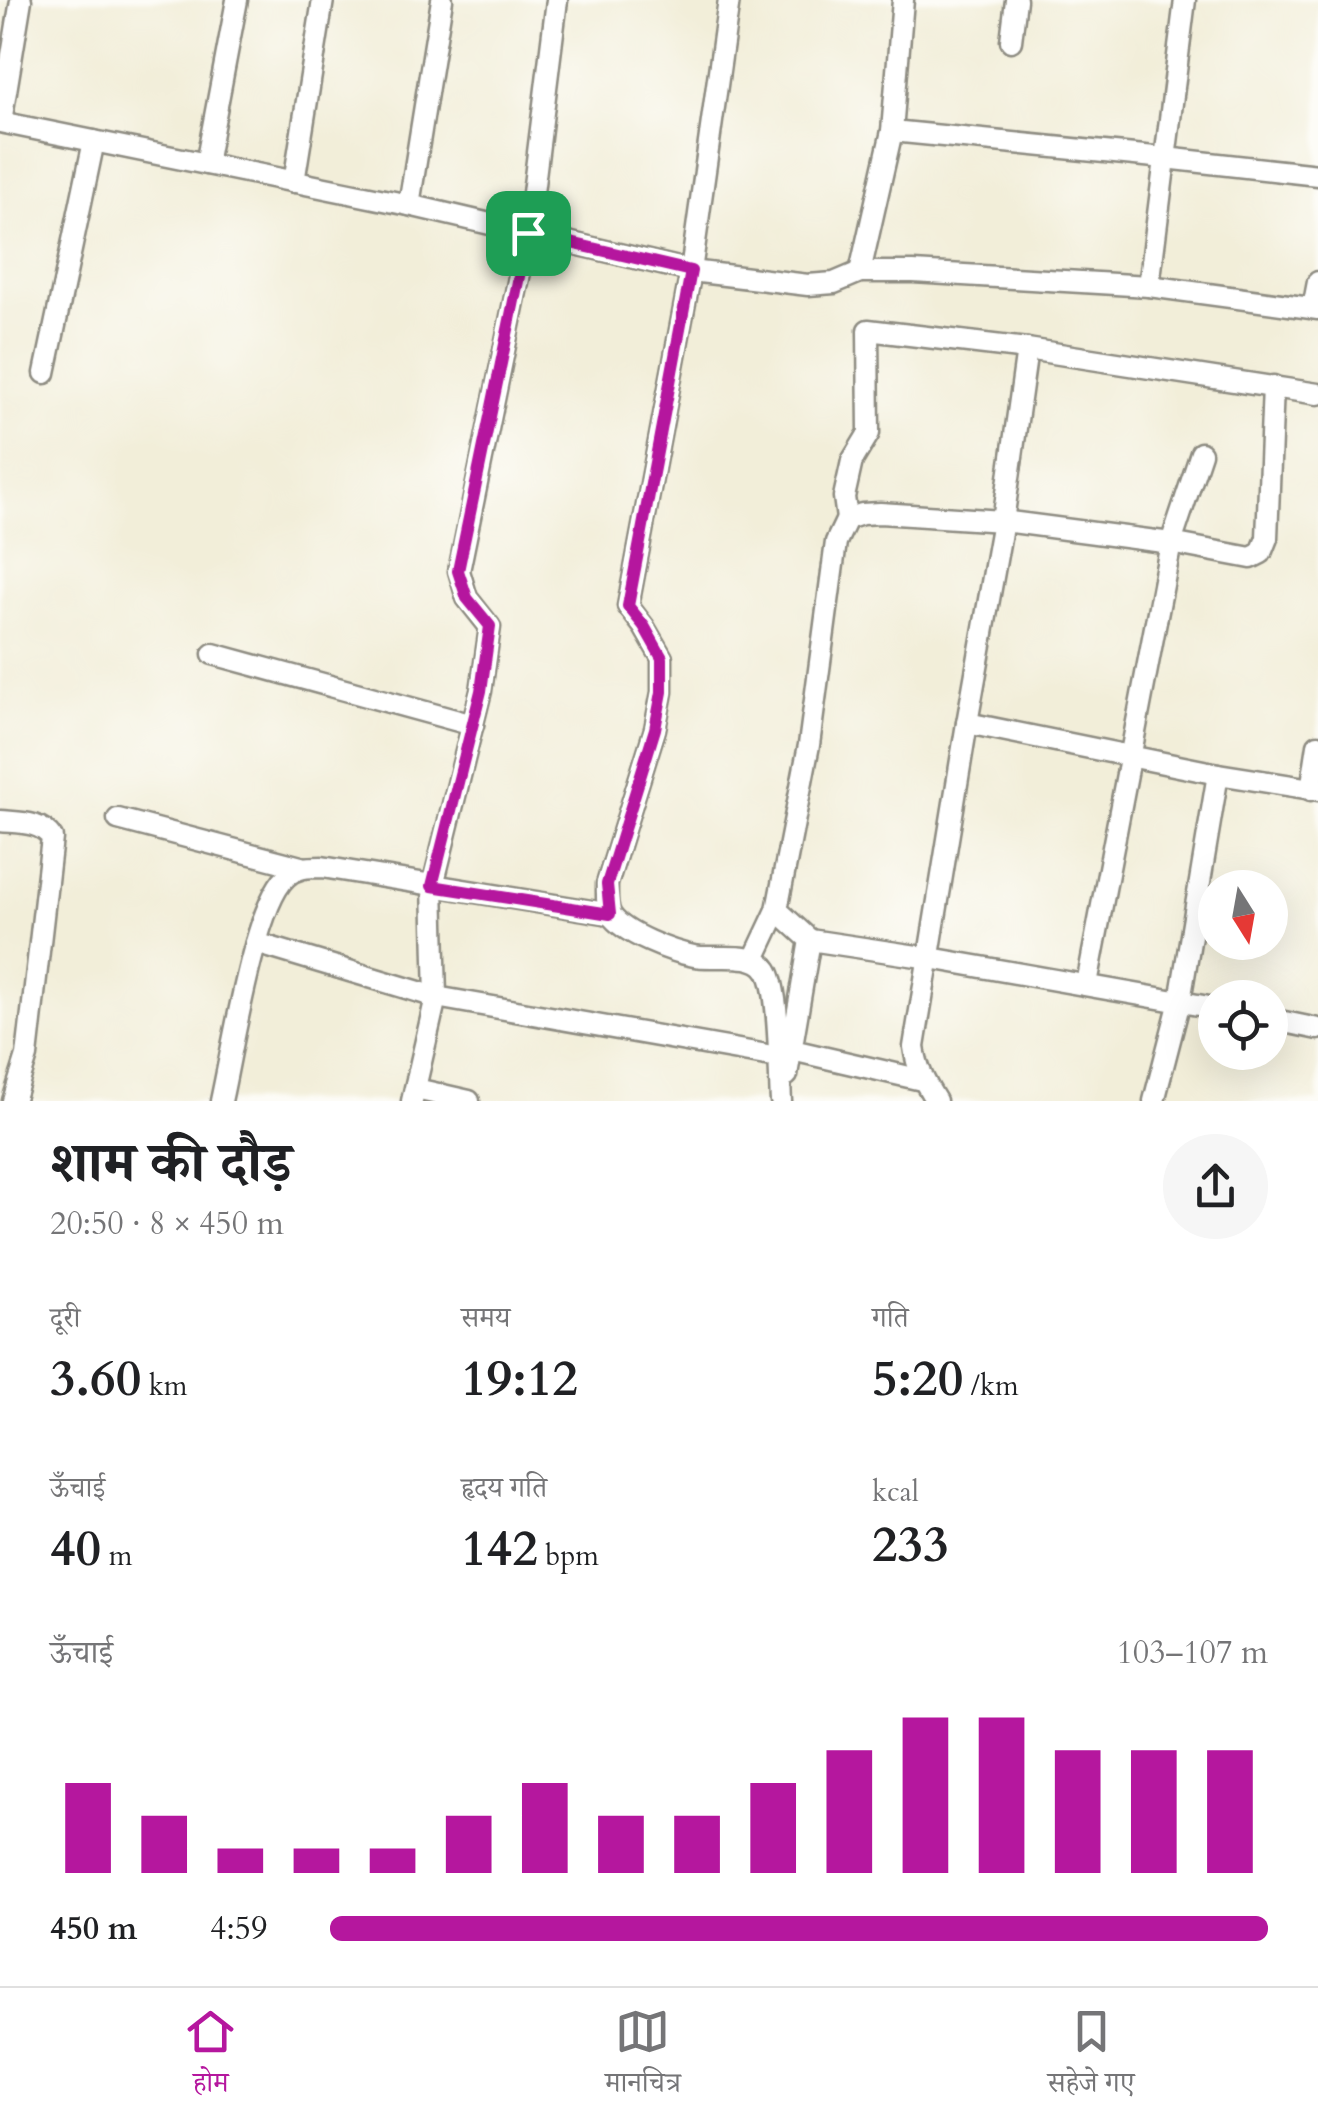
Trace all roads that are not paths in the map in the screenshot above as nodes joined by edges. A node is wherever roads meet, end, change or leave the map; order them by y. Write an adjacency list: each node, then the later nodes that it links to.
1 (22, 0): 11 (street)
2 (237, 0): 15 (street)
3 (324, 0): 17 (street)
4 (442, 0): 18 (street)
5 (556, 0): 19 (street)
6 (729, 0): 20 (street)
7 (902, 0): 12 (street)
8 (1016, 0): 10 (street)
9 (1185, 0): 14 (street)
10 (1011, 41)
11 (0, 122): 13 (street)
12 (892, 131): 14 (street); 21 (street)
13 (94, 141): 15 (street); 26 (street)
14 (1165, 158): 16 (street); 23 (street)
15 (206, 164): 17 (street)
16 (1318, 176)
17 (294, 182): 18 (street)
18 (409, 205): 19 (street)
19 (528, 233): 20 (street); 35 (street)
20 (691, 271): 21 (street); 45 (street)
21 (860, 272): 23 (street)
22 (1318, 282): 24 (street)
23 (1149, 286): 24 (street)
24 (1316, 308)
25 (1026, 349): 27 (street); 30 (street); 31 (street)
26 (45, 373)
27 (1274, 386): 28 (street); 32 (street)
28 (1318, 394)
29 (1201, 453): 32 (street)
30 (847, 519): 31 (street); 44 (street)
31 (1004, 521): 32 (street); 34 (street)
32 (1171, 543): 37 (street)
33 (214, 654): 35 (street)
34 (967, 723): 37 (street); 48 (street)
35 (473, 726): 43 (street)
36 (1318, 744): 39 (street)
37 (1130, 755): 38 (street); 50 (street)
38 (1218, 774): 39 (street); 52 (street)
39 (1314, 790)
40 (118, 819): 42 (street)
41 (0, 820): 59 (street)
42 (301, 868): 43 (street); 47 (street)
43 (432, 886): 45 (street); 51 (street)
44 (776, 910): 46 (street); 49 (street)
45 (610, 914): 49 (street)
46 (810, 940): 48 (street); 56 (street)
47 (256, 942): 51 (street); 60 (street)
48 (930, 958): 50 (street); 57 (street)
49 (754, 959): 56 (street)
50 (1087, 984): 52 (street)
51 (436, 997): 56 (street); 58 (street)
52 (1180, 1000): 53 (street); 64 (street)
53 (1198, 1004)
54 (1288, 1023): 55 (street)
55 (1318, 1029)
56 (785, 1053): 57 (street); 62 (street)
57 (922, 1080): 63 (street)
58 (414, 1095): 61 (street)
59 (13, 1101)
60 (221, 1101)
61 (469, 1101)
62 (782, 1101)
63 (936, 1101)
64 (1154, 1101)

